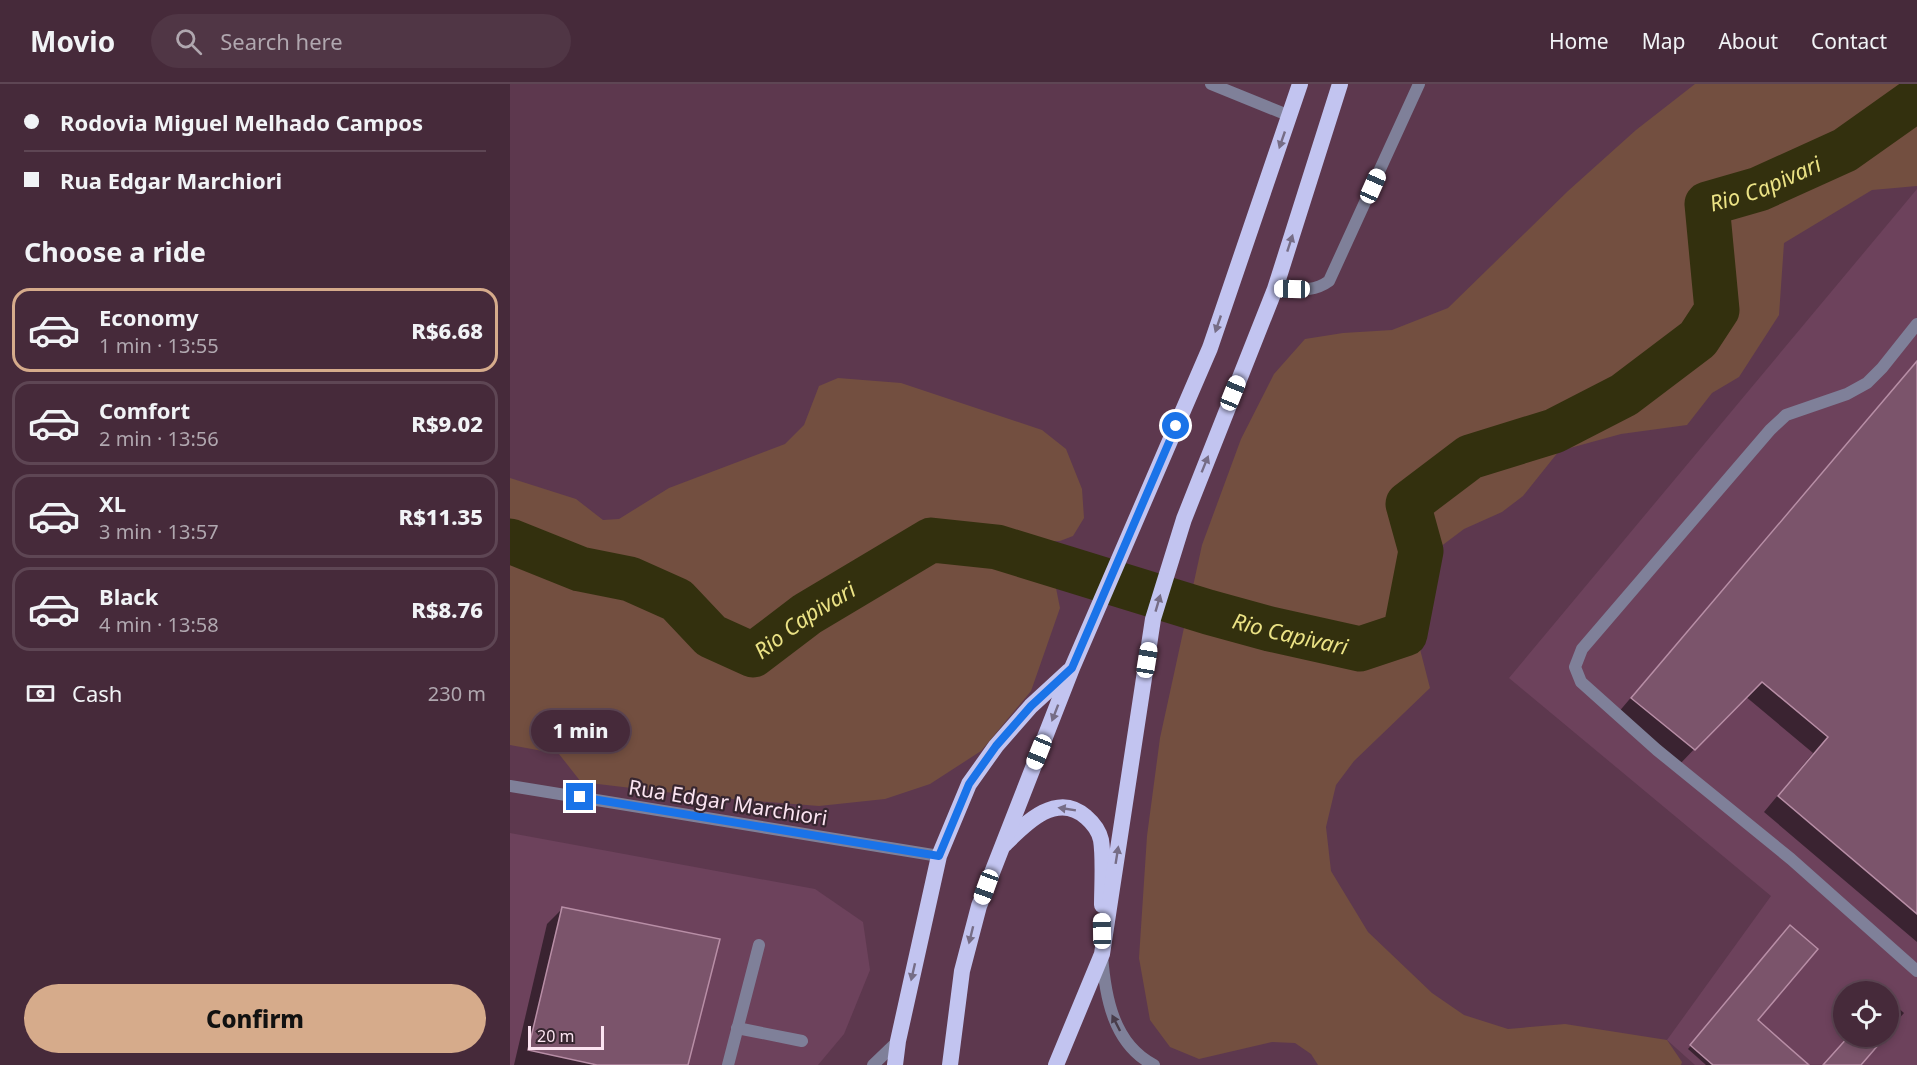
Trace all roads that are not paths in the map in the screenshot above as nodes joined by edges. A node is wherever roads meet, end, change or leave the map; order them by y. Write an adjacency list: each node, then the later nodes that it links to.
1 (1211, 84): 5 (street)
2 (1300, 84): 5 (highway)
3 (1340, 84): 6 (highway, one-way to 3)
4 (1419, 84): 6 (street)
5 (1290, 116): 8 (highway, one-way to 8)
6 (1275, 289): 13 (highway, one-way to 6)
7 (1917, 324): 14 (street)
8 (1072, 668): 10 (highway, one-way to 10); 11 (highway)
9 (510, 786): 11 (street, Rua Edgar Marchiori)
10 (999, 849): 13 (highway, one-way to 10); 21 (highway, one-way to 21)
11 (939, 856): 17 (highway, one-way to 17)
12 (759, 945): 15 (street)
13 (1102, 954): 22 (highway); 23 (street, one-way to 13)
14 (1917, 971)
15 (737, 1028): 16 (street); 18 (street)
16 (802, 1041)
17 (898, 1041): 19 (street); 20 (highway)
18 (728, 1065)
19 (873, 1065)
20 (895, 1065)
21 (950, 1065)
22 (1056, 1065)
23 (1154, 1065)

